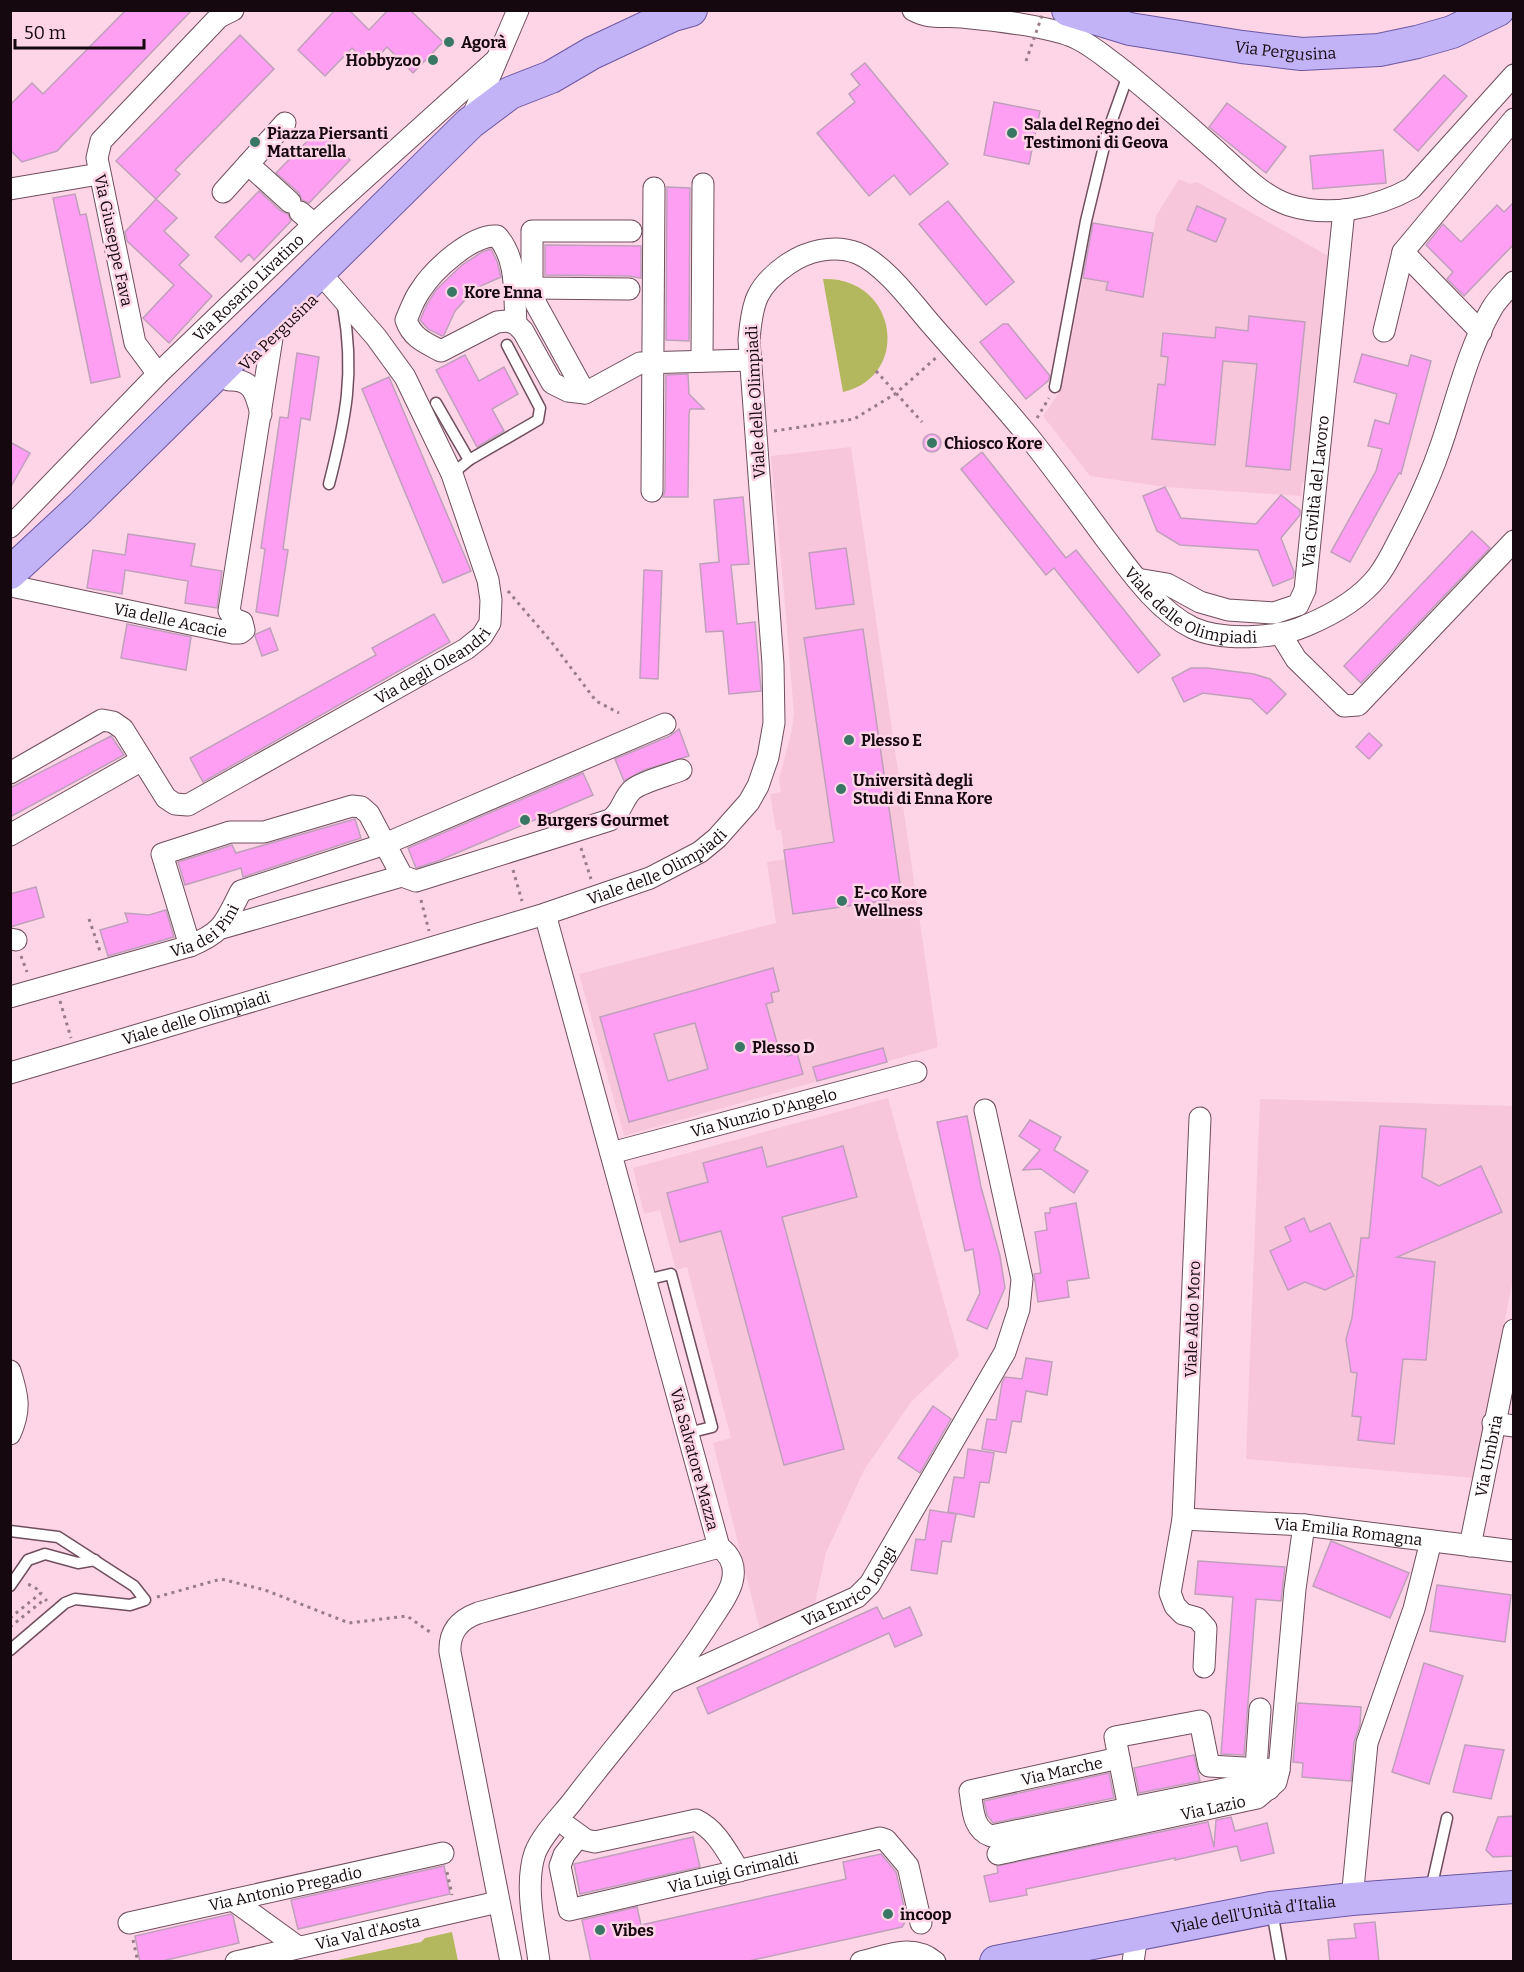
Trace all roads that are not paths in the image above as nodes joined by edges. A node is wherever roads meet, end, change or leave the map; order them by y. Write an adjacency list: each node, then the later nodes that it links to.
1 (233, 10): 19 (street, Via Giuseppe Fava)
2 (518, 10): 11 (street, Via Rosario Livatino)
3 (691, 10): 14 (main road, Via Pergusina)
4 (914, 10): 7 (street)
5 (1068, 10): 9 (main road, Via Pergusina)
6 (1498, 10): 9 (main road, Via Pergusina)
7 (955, 14): 8 (street)
8 (1041, 19): 10 (street)
9 (1242, 47): 10 (street)
10 (1099, 52): 12 (street)
11 (496, 60): 17 (street, Via Rosario Livatino); 25 (street, Via Rosario Livatino)
12 (1128, 75): 24 (street); 42 (lane)
13 (1514, 75): 24 (street)
14 (551, 77): 17 (main road, Via Pergusina); 31 (main road, Via Pergusina)
15 (1514, 119): 27 (street)
16 (285, 123): 18 (street)
17 (470, 123): 53 (main road, Via Pergusina)
18 (248, 164): 23 (street); 25 (street)
19 (99, 174): 22 (street); 40 (street, Via Giuseppe Fava)
20 (703, 184): 38 (street)
21 (654, 188): 39 (street)
22 (10, 189)
23 (222, 192)
24 (1344, 210): 52 (street, Via Civiltà del Lavoro)
25 (301, 212): 40 (street, Via Rosario Livatino)
26 (631, 231): 29 (street)
27 (1403, 252): 33 (street); 34 (street)
28 (1514, 282): 34 (street, Viale delle Olimpiadi)
29 (532, 288): 30 (street); 43 (street)
30 (629, 289)
31 (336, 290): 35 (main road, Via Pergusina); 47 (street, Via degli Oleandri); 48 (lane)
32 (516, 324): 32 (street); 43 (street)
33 (1384, 331)
34 (1480, 332): 54 (street, Viale delle Olimpiadi)
35 (272, 338): 41 (main road, Via Pergusina); 45 (street)
36 (507, 345): 46 (lane)
37 (751, 360): 38 (street); 52 (street, Viale delle Olimpiadi); 62 (street, Viale delle Olimpiadi)
38 (702, 361): 39 (street)
39 (653, 363): 43 (street); 49 (street)
40 (158, 374): 50 (street, Via Rosario Livatino)
41 (229, 380): 45 (street); 53 (main road, Via Pergusina)
42 (1055, 387)
43 (585, 393)
44 (436, 404): 46 (lane)
45 (261, 414): 53 (street, Via delle Acacie)
46 (469, 460): 47 (lane)
47 (452, 474): 56 (street, Via degli Oleandri)
48 (329, 484)
49 (652, 491)
50 (14, 518)
51 (1514, 541): 54 (street)
52 (1137, 579): 54 (street, Viale delle Olimpiadi)
53 (12, 584)
54 (1280, 633)
55 (665, 724): 60 (street, Via dei Pini)
56 (142, 760): 58 (street, Via degli Oleandri); 59 (street)
57 (681, 770): 61 (street)
58 (10, 773)
59 (10, 836)
60 (385, 844): 61 (street); 63 (street, Via dei Pini); 64 (street)
61 (409, 878): 63 (street)
62 (545, 914): 67 (street, Viale delle Olimpiadi); 70 (street, Via Salvatore Mazza)
63 (222, 928): 64 (street, Via dei Pini)
64 (190, 946): 65 (street, Via dei Pini)
65 (10, 997)
66 (916, 1072): 70 (street, Via Nunzio D'Angelo)
67 (10, 1073)
68 (985, 1110): 86 (street, Via Enrico Longi)
69 (1200, 1118): 75 (street, Viale Aldo Moro)
70 (610, 1153): 80 (street, Via Salvatore Mazza)
71 (1514, 1330): 73 (street, Via Umbria)
72 (10, 1371): 74 (street)
73 (1503, 1425): 79 (street, Via Umbria)
74 (10, 1434)
75 (1184, 1519): 76 (street, Via Emilia Romagna); 85 (street)
76 (1304, 1525): 78 (street, Via Emilia Romagna); 90 (street)
77 (10, 1531): 82 (lane)
78 (1431, 1541): 79 (street, Via Emilia Romagna); 101 (street)
79 (1470, 1546): 81 (street, Via Emilia Romagna)
80 (719, 1547): 86 (street); 103 (street, Via Salvatore Mazza)
81 (1514, 1551)
82 (95, 1560): 83 (lane); 84 (lane)
83 (10, 1586)
84 (10, 1650)
85 (1204, 1666)
86 (669, 1682): 94 (street, Via Enrico Longi)
87 (1260, 1709): 89 (street)
88 (1119, 1758): 89 (street, Via Marche); 92 (street); 92 (street, Via Marche)
89 (1256, 1768): 90 (street)
90 (1280, 1770): 91 (street)
91 (1269, 1789): 92 (street); 97 (street, Via Lazio)
92 (1129, 1808)
93 (1447, 1818): 100 (lane)
94 (558, 1819): 95 (street); 112 (street, Via Enrico Longi)
95 (579, 1836): 98 (street); 98 (street, Via Luigi Grimaldi)
96 (443, 1852): 102 (street, Via Antonio Pregadio)
97 (998, 1854)
98 (739, 1871): 106 (street, Via Luigi Grimaldi)
99 (1514, 1887): 100 (main road, Viale dell'Unità d'Italia)
100 (1430, 1893): 101 (main road, Viale dell'Unità d'Italia)
101 (1353, 1899): 104 (main road, Viale dell'Unità d'Italia)
102 (233, 1900): 105 (street, Via Antonio Pregadio); 108 (street)
103 (498, 1902): 108 (street, Via Val d'Aosta); 111 (street)
104 (1271, 1908): 107 (main road, Viale dell'Unità d'Italia); 116 (lane)
105 (129, 1923)
106 (921, 1923)
107 (1135, 1948): 109 (main road, Viale dell'Unità d'Italia)
108 (307, 1951): 110 (street, Via Val d'Aosta)
109 (1042, 1957): 115 (main road, Viale dell'Unità d'Italia)
110 (236, 1962)
111 (510, 1962)
112 (540, 1962)
113 (861, 1962): 114 (street)
114 (935, 1962)
115 (996, 1962)
116 (1281, 1962)

